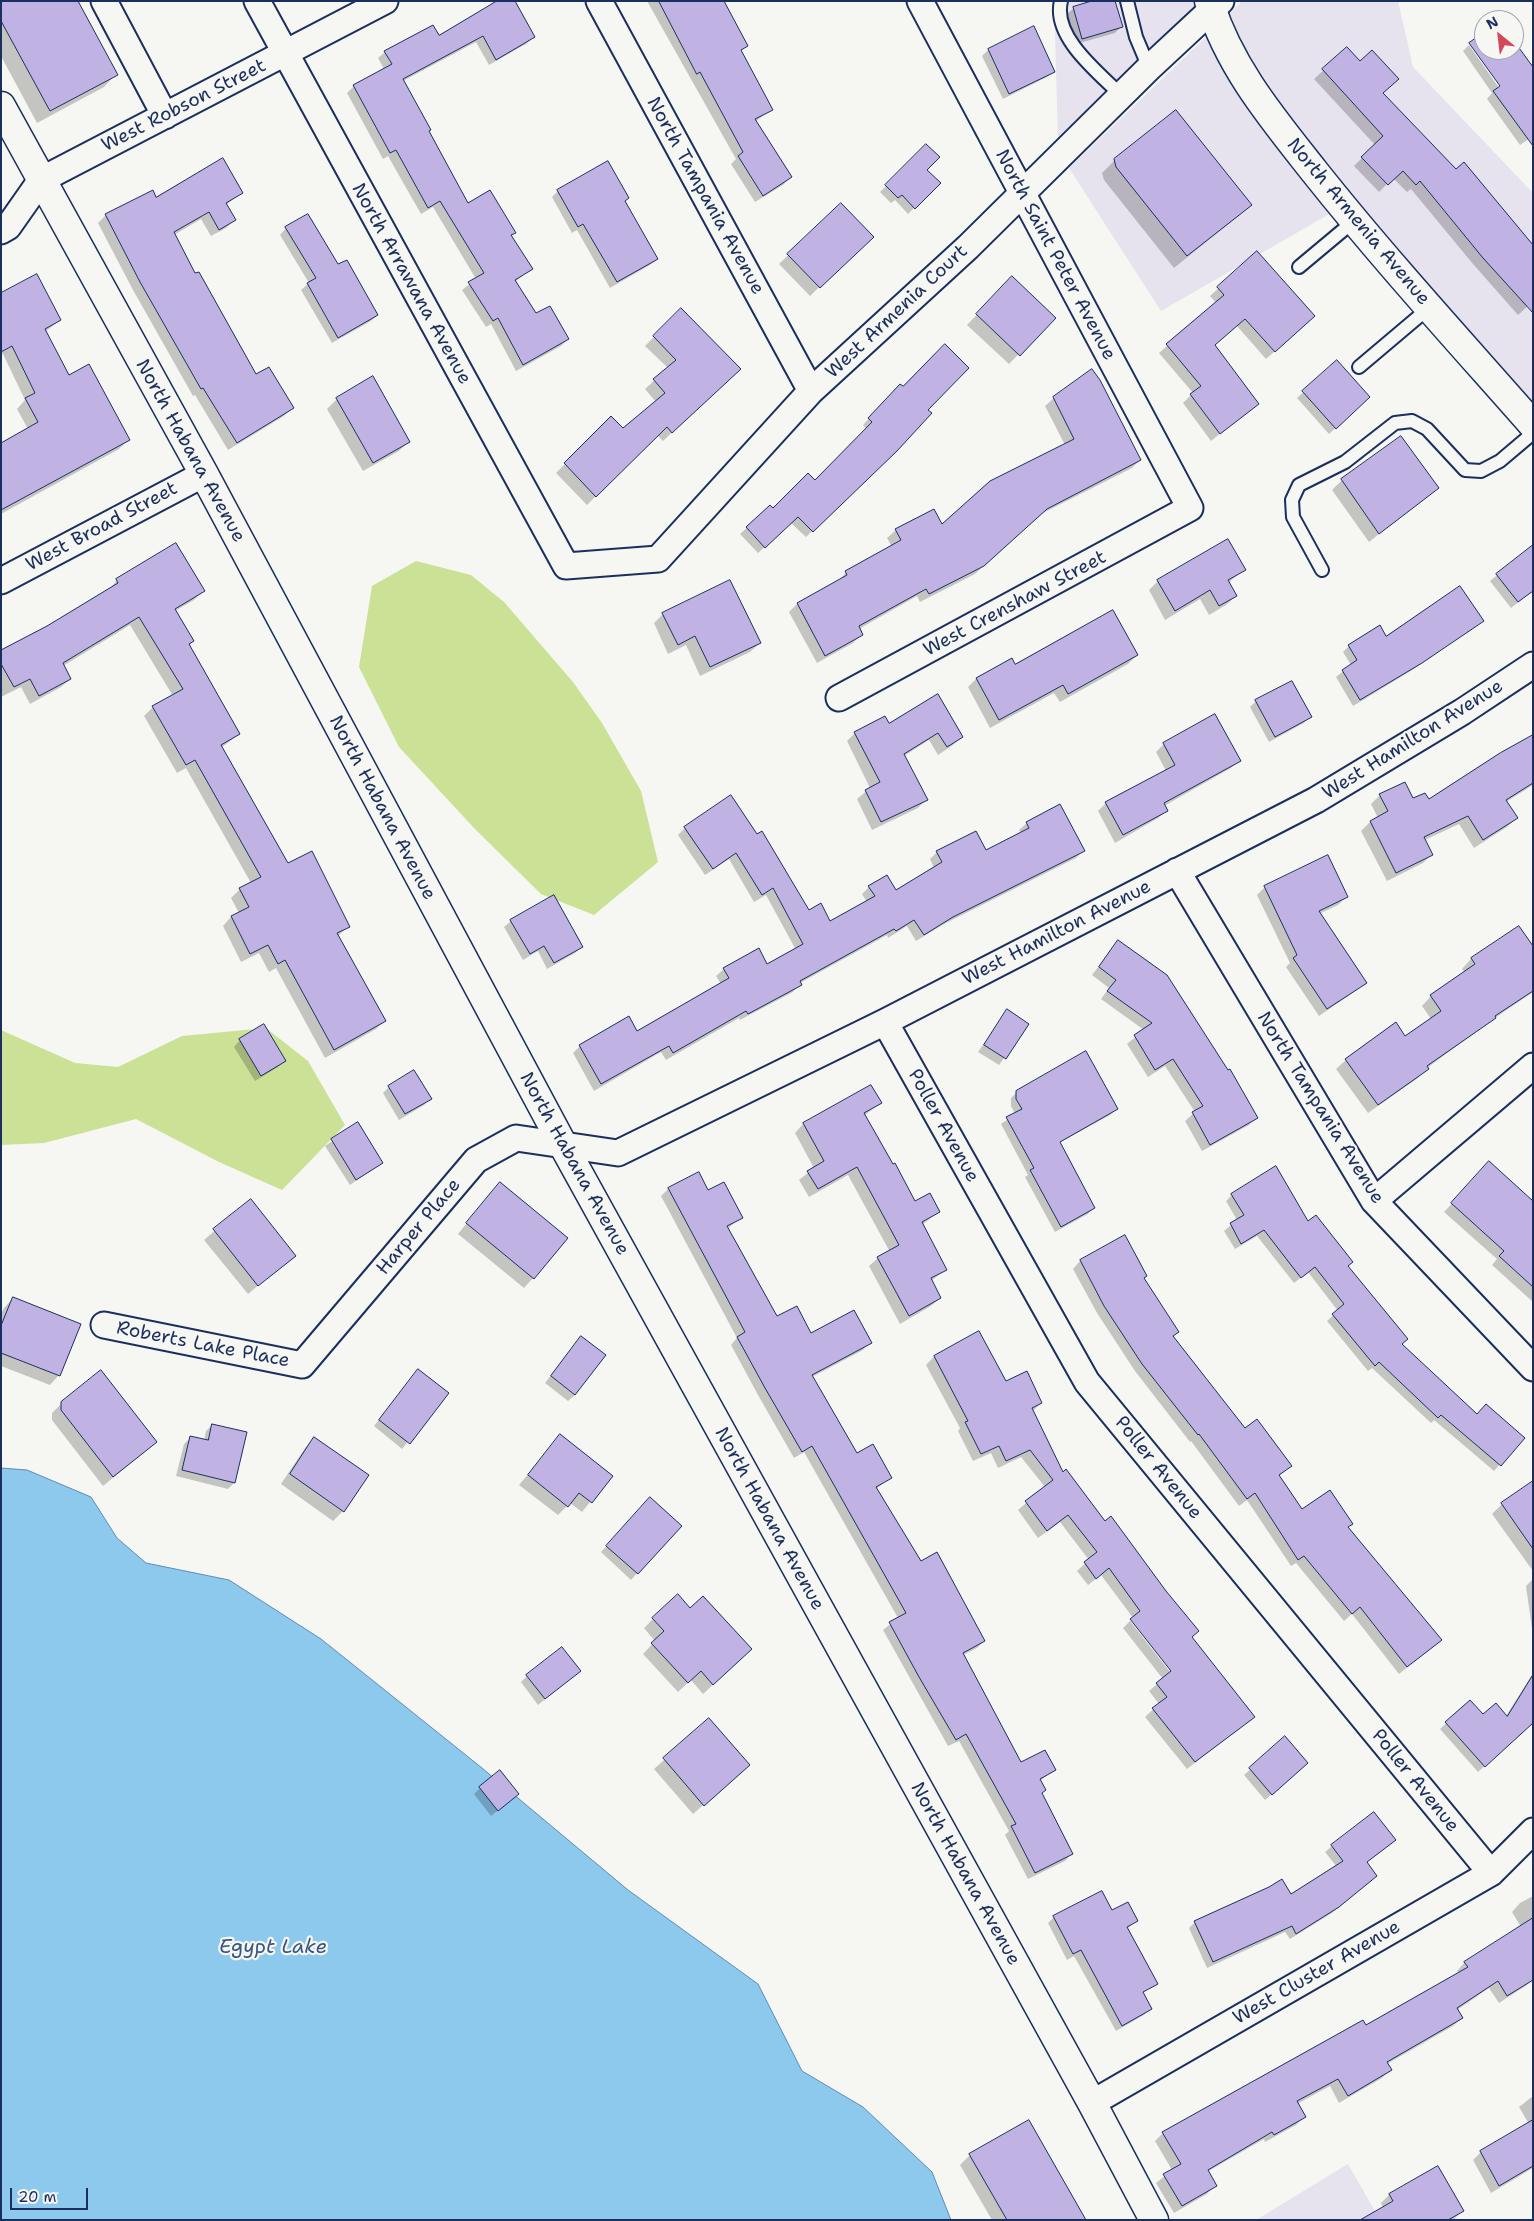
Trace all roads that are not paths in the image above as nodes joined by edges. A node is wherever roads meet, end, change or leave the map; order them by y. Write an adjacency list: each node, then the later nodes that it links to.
1 (104, 1): 13 (street)
2 (257, 1): 9 (street, North Arrawana Avenue)
3 (385, 1): 9 (street, West Robson Street)
4 (599, 1): 21 (street, North Tampania Avenue)
5 (920, 1): 15 (street, North Saint Peter Avenue)
6 (1061, 1): 11 (lane)
7 (1127, 1): 10 (lane)
8 (1214, 4): 10 (street, West Armenia Court); 16 (street, North Armenia Avenue)
9 (285, 54): 13 (street, West Robson Street); 26 (street, North Arrawana Avenue)
10 (1149, 68): 11 (street, West Armenia Court)
11 (1122, 95): 15 (street, West Armenia Court)
12 (1, 106): 14 (street, North Habana Avenue)
13 (164, 116): 14 (street, West Robson Street)
14 (41, 180): 17 (street, West Robson Street); 24 (street, North Habana Avenue)
15 (1022, 192): 21 (street, West Armenia Court); 25 (street, North Saint Peter Avenue)
16 (1354, 221): 18 (lane); 19 (street, North Armenia Avenue)
17 (1, 231)
18 (1299, 267)
19 (1430, 307): 20 (lane); 22 (street, North Armenia Avenue)
20 (1359, 367)
21 (811, 391): 26 (street, West Armenia Court)
22 (1533, 425)
23 (1533, 433): 27 (lane)
24 (204, 474): 28 (street, West Broad Street); 34 (street, North Habana Avenue)
25 (1190, 508): 30 (street, West Crenshaw Street)
26 (566, 566)
27 (1322, 570)
28 (1, 581)
29 (1533, 666): 31 (street, West Hamilton Avenue)
30 (839, 698)
31 (1177, 871): 32 (street, West Hamilton Avenue); 35 (street, North Tampania Avenue)
32 (885, 1022): 34 (street, West Hamilton Avenue); 40 (street, Poller Avenue)
33 (1533, 1066): 35 (street)
34 (563, 1145): 37 (street, Harper Place); 41 (street, North Habana Avenue)
35 (1374, 1201): 38 (street, North Tampania Avenue)
36 (104, 1325): 37 (street, Roberts Lake Place)
37 (302, 1365)
38 (1533, 1368)
39 (1533, 1831): 40 (street, West Cluster Avenue)
40 (1491, 1873): 41 (street, West Cluster Avenue)
41 (1092, 2103): 42 (street, North Habana Avenue)
42 (1154, 2220)

